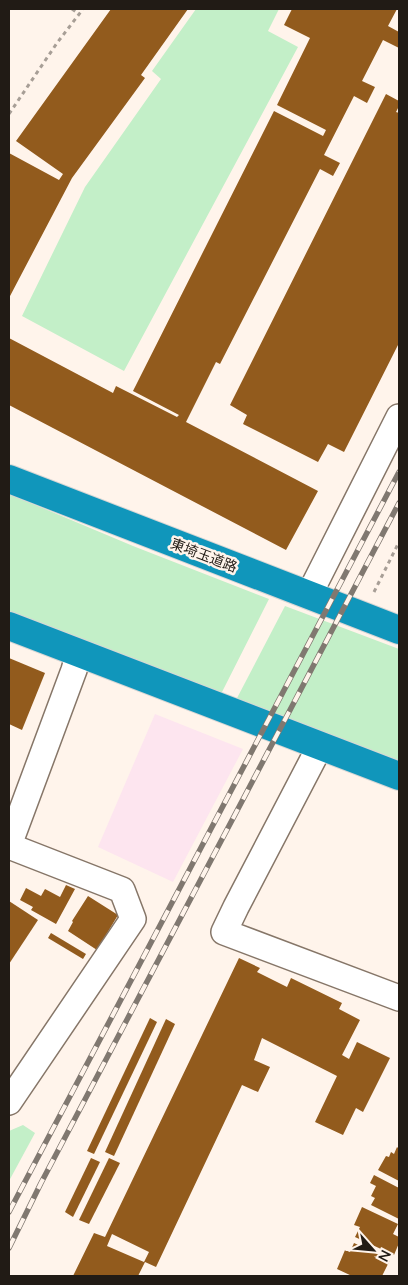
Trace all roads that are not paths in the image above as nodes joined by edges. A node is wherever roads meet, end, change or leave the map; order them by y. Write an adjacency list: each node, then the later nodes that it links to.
1 (399, 418): 3 (street)
2 (9, 479): 3 (highway, 東埼玉道路)
3 (309, 596): 5 (highway, 東埼玉道路)
4 (9, 626): 6 (highway)
5 (399, 630)
6 (79, 653): 7 (highway); 9 (street)
7 (320, 746): 8 (highway); 10 (street)
8 (399, 776)
9 (9, 845): 11 (street)
10 (399, 998)
11 (9, 1102)

